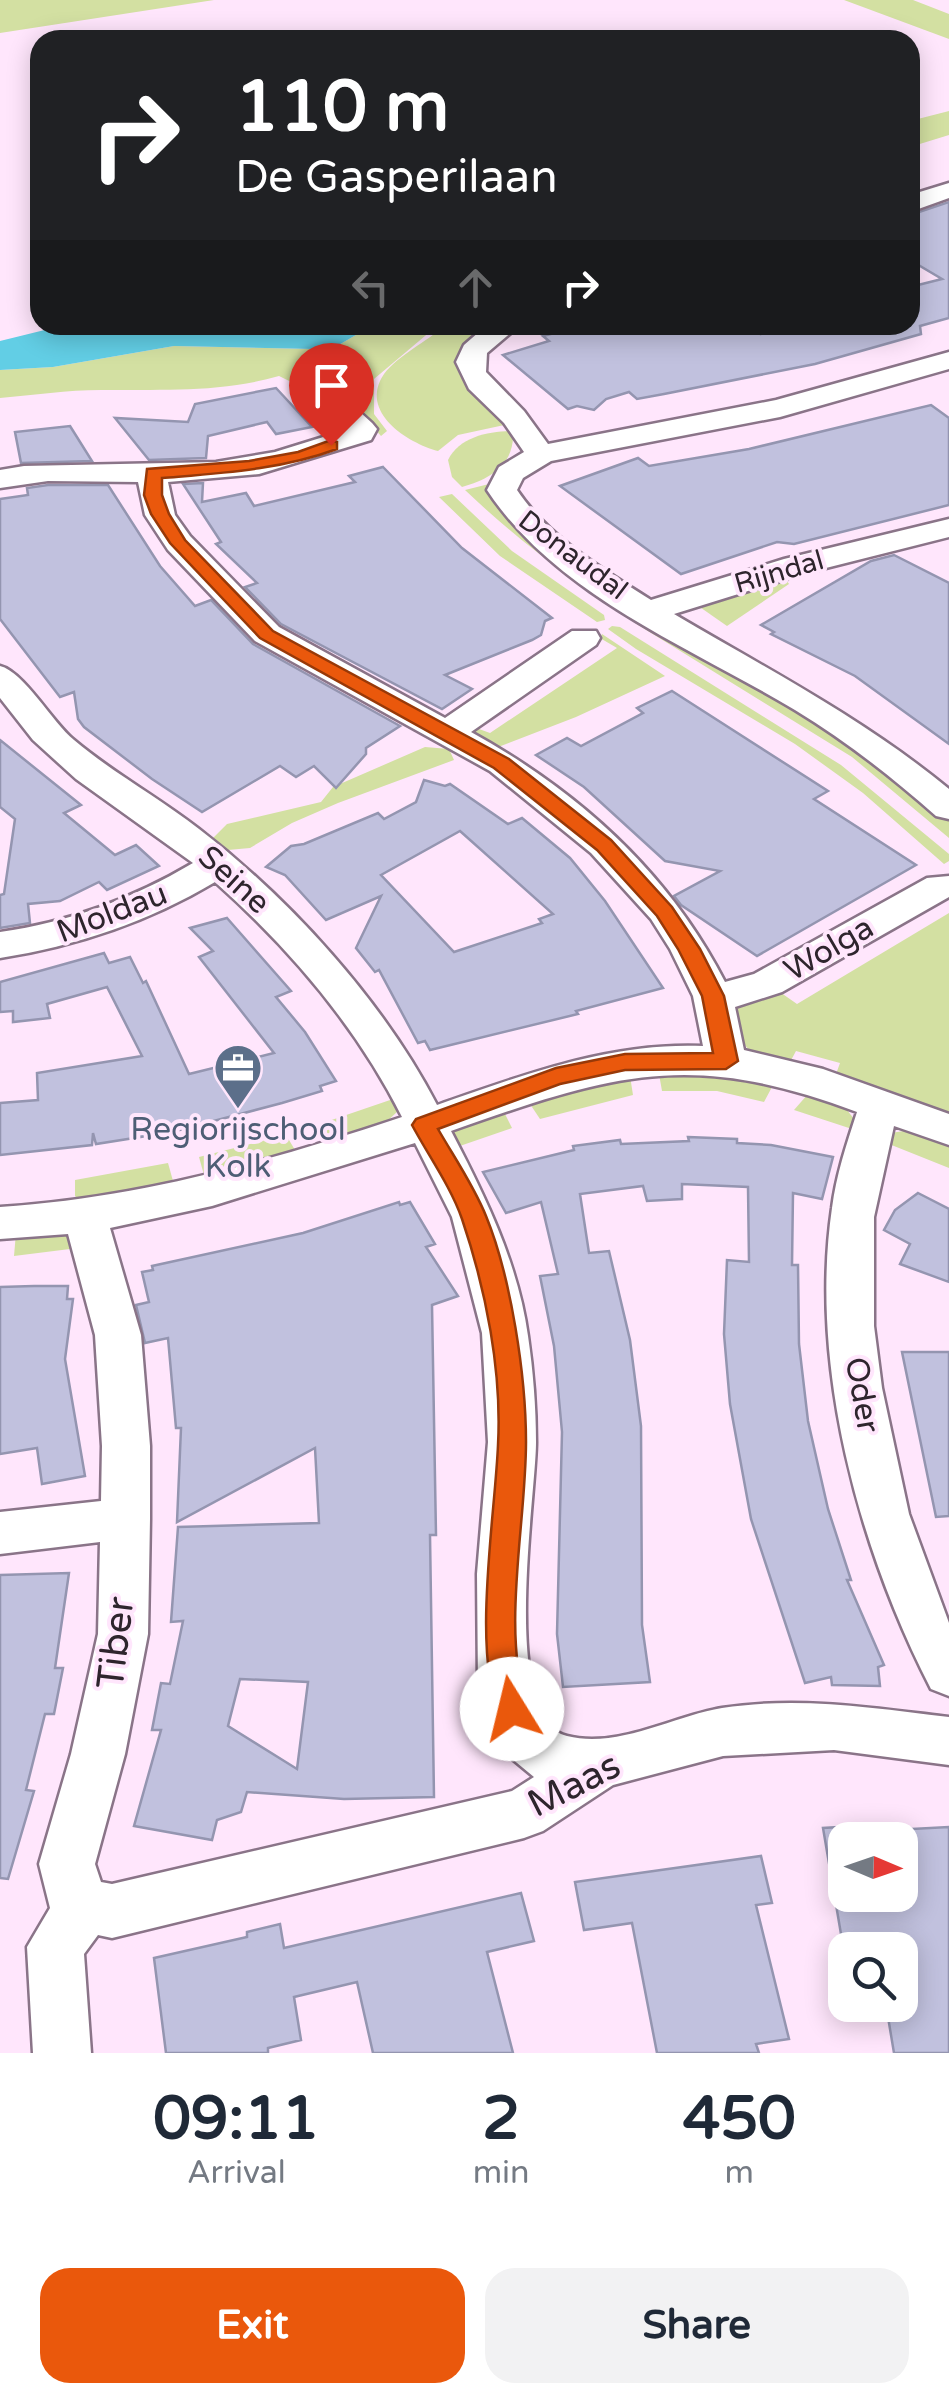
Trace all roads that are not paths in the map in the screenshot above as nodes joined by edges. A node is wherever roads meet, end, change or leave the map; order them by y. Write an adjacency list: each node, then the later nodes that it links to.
1 (949, 190): 2 (street)
2 (920, 200)
3 (492, 335): 6 (street)
4 (949, 360): 6 (street, Donaudal)
5 (320, 391): 7 (street)
6 (542, 454): 12 (street, Donaudal)
7 (153, 473): 8 (street); 15 (street)
8 (0, 479)
9 (949, 528): 10 (street, Rijndal)
10 (909, 537): 11 (street); 12 (street, Rijndal)
11 (949, 559)
12 (650, 612): 16 (street, Donaudal)
13 (584, 638): 15 (street)
14 (0, 676): 17 (street, Seine)
15 (444, 735): 20 (street)
16 (949, 808)
17 (218, 864): 19 (street, Moldau); 23 (street, Seine)
18 (940, 886): 20 (street, Wolga)
19 (0, 945)
20 (713, 996): 21 (street)
21 (726, 1061): 22 (street); 23 (street)
22 (880, 1106): 24 (street); 29 (street, Oder)
23 (424, 1125): 25 (street); 30 (street, Seine)
24 (949, 1130)
25 (85, 1216): 26 (street); 27 (street, Tiber)
26 (0, 1223)
27 (126, 1518): 28 (street); 34 (street, Tiber)
28 (0, 1533)
29 (949, 1672)
30 (519, 1732): 32 (street); 33 (street, Seine)
31 (949, 1741): 32 (street, Maas)
32 (600, 1764): 33 (street, Maas)
33 (524, 1813): 34 (street, Maas)
34 (86, 1906): 35 (street)
35 (62, 2053)

